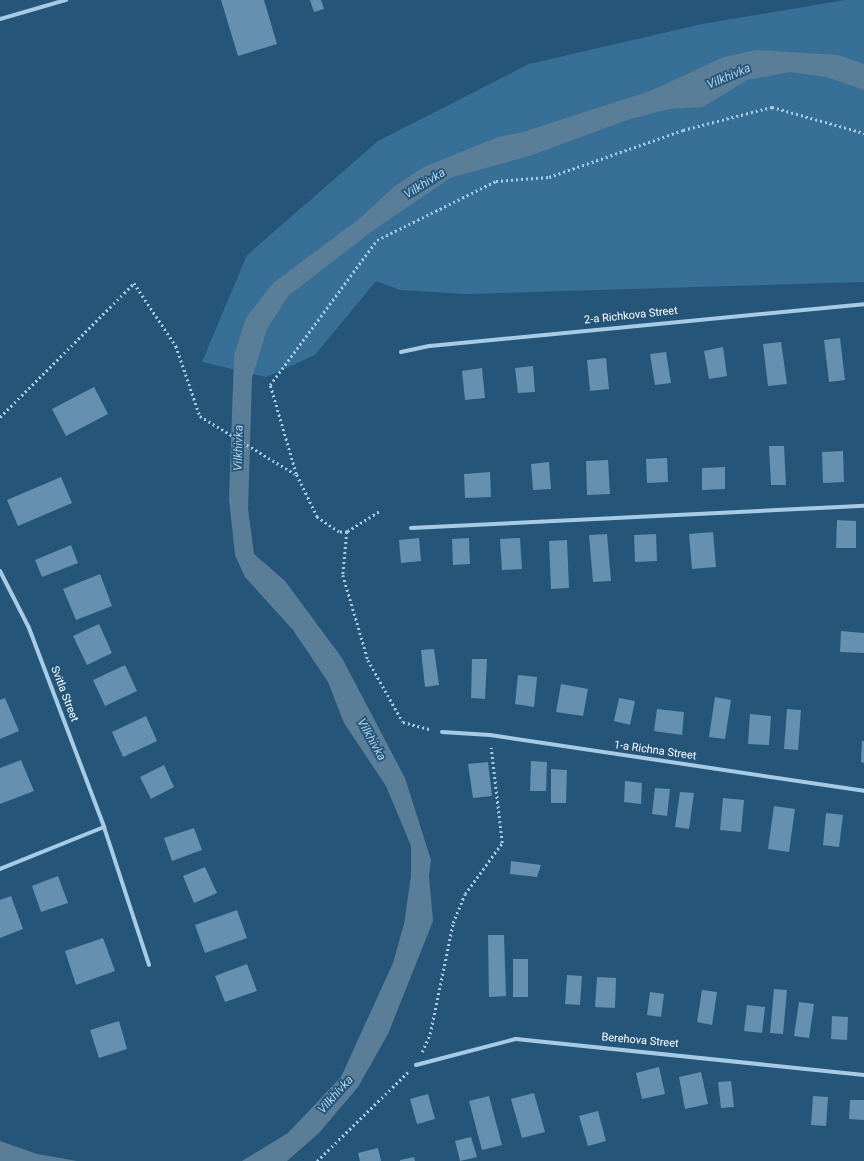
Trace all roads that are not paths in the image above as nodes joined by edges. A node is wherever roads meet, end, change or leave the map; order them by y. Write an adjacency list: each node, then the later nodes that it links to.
1 (66, 0): 2 (street)
2 (0, 19)
3 (864, 304): 4 (street, 2-a Richkova Street)
4 (401, 352)
5 (864, 506): 6 (street)
6 (411, 528)
7 (0, 571): 10 (street, Svitla Street)
8 (442, 732): 9 (street, 1-a Richna Street)
9 (864, 791)
10 (104, 827): 11 (street); 12 (street, Svitla Street)
11 (0, 869)
12 (149, 965)
13 (416, 1065): 14 (street, Berehova Street)
14 (864, 1075)

